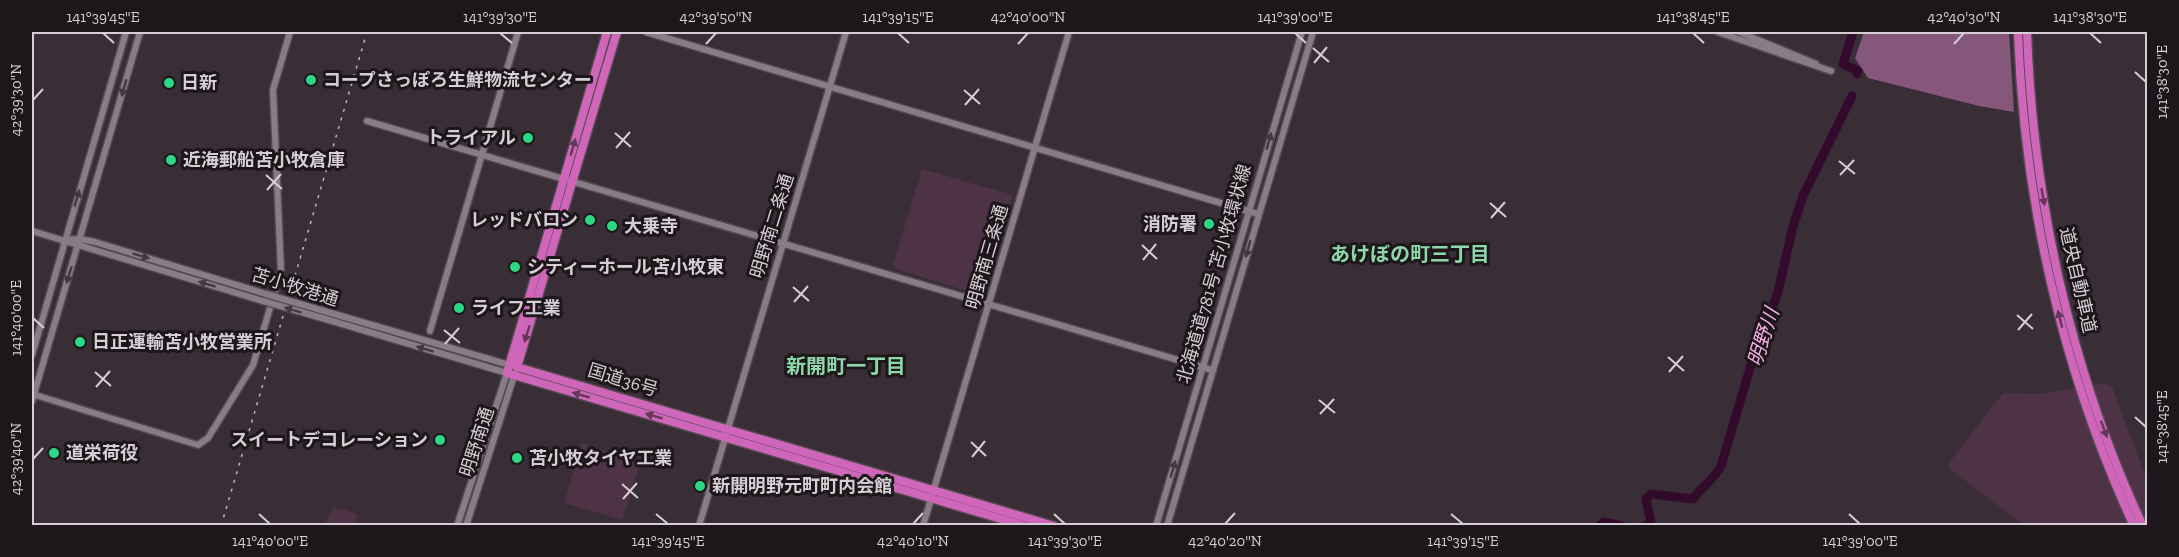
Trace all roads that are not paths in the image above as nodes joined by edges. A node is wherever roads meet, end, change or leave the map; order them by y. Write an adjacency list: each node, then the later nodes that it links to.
1 (126, 32): 25 (street, one-way to 1)
2 (140, 32): 26 (street, one-way to 26)
3 (290, 32): 35 (street)
4 (518, 32): 20 (street)
5 (607, 32): 21 (highway, one-way to 5)
6 (617, 32): 21 (highway)
7 (646, 32): 16 (street)
8 (846, 32): 16 (street, 明野南二条通)
9 (1069, 32): 19 (street, 明野南三条通)
10 (1302, 32): 22 (street, 北海道道781号 苫小牧環状線, one-way to 10)
11 (1313, 32): 23 (street, 北海道道781号 苫小牧環状線)
12 (1718, 32): 13 (street)
13 (1739, 32)
14 (2019, 32): 17 (highway, 道央自動車道)
15 (2027, 32): 17 (highway, 道央自動車道)
16 (829, 86): 19 (street); 27 (street, 明野南二条通)
17 (2027, 110): 34 (highway, 道央自動車道)
18 (367, 121): 20 (street)
19 (1035, 146): 22 (street); 28 (street, 明野南三条通)
20 (481, 154): 21 (street); 29 (street)
21 (568, 180): 27 (street); 32 (highway)
22 (1248, 211): 23 (street); 31 (street, 北海道道781号 苫小牧環状線)
23 (1258, 214): 33 (street, 北海道道781号 苫小牧環状線, one-way to 33)
24 (32, 231): 25 (street, 苫小牧港通)
25 (64, 240): 26 (street, 苫小牧港通); 30 (street)
26 (79, 242): 32 (street, 苫小牧港通, one-way to 32, bridge); 32 (street, 苫小牧港通, one-way to 26, bridge); 35 (street, one-way to 35)
27 (783, 243): 28 (street); 36 (street, 明野南二条通)
28 (989, 304): 31 (street); 37 (street, 明野南三条通)
29 (430, 331)
30 (32, 355)
31 (1202, 368): 33 (street); 44 (street, 北海道道781号 苫小牧環状線, one-way to 31)
32 (512, 370): 36 (highway, 国道36号); 38 (street, 明野南通); 39 (street, 明野南通)
33 (1212, 370): 45 (street, 北海道道781号 苫小牧環状線)
34 (2081, 375): 46 (highway, 道央自動車道); 47 (highway, 道央自動車道, one-way to 47)
35 (32, 397)
36 (727, 432): 37 (highway, 国道36号); 40 (street, 明野南二条通)
37 (932, 494): 41 (street, 明野南三条通); 42 (highway, 国道36号); 43 (highway, 国道36号)
38 (458, 525)
39 (466, 525)
40 (699, 525)
41 (923, 525)
42 (1025, 525)
43 (1054, 525)
44 (1156, 525)
45 (1167, 525)
46 (2134, 525)
47 (2143, 525)

